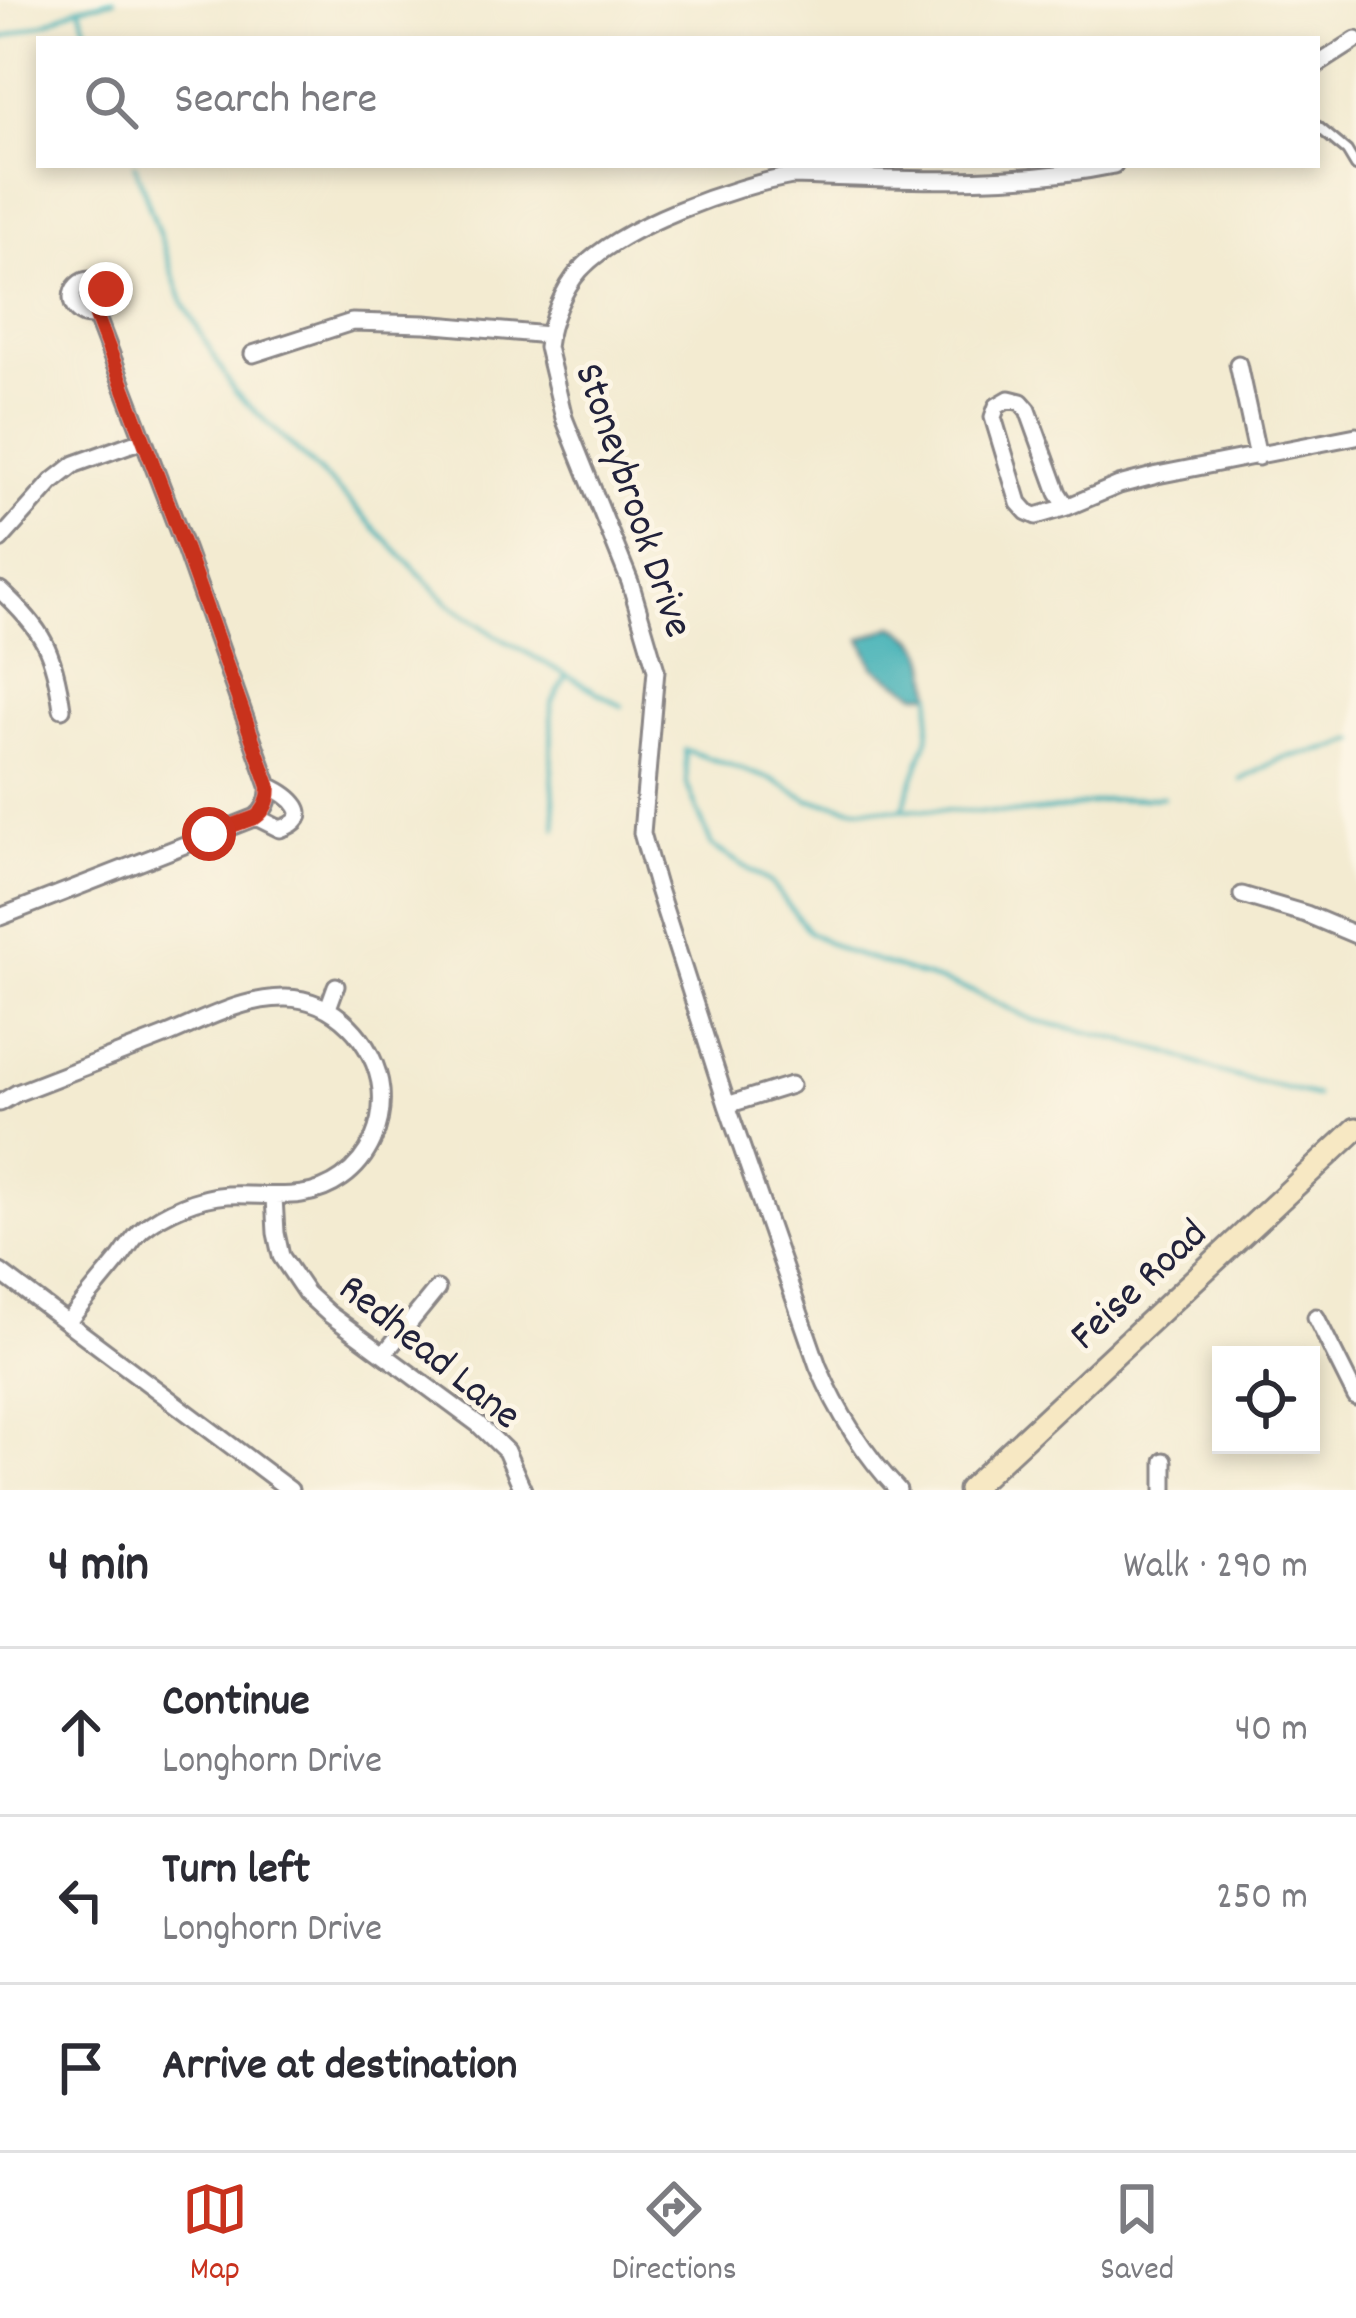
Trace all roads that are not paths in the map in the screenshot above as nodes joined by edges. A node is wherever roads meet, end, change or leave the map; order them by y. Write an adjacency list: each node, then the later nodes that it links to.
1 (1356, 40): 2 (street)
2 (1320, 63)
3 (1320, 128): 4 (lane)
4 (1356, 166)
5 (1100, 168): 7 (street, Stoneybrook Drive)
6 (96, 315): 11 (street)
7 (548, 335): 8 (street); 26 (street, Stoneybrook Drive)
8 (253, 353)
9 (1238, 364): 12 (street)
10 (1356, 436): 12 (street)
11 (142, 440): 14 (street); 17 (street)
12 (1258, 457): 13 (street)
13 (1066, 507): 13 (street)
14 (0, 540)
15 (0, 590): 16 (street)
16 (62, 709)
17 (269, 786): 18 (street); 18 (street)
18 (256, 817): 20 (street)
19 (1242, 895): 21 (street)
20 (0, 916)
21 (1356, 934)
22 (336, 986): 23 (street)
23 (328, 1008): 25 (street); 28 (street)
24 (791, 1085): 26 (street)
25 (0, 1103)
26 (727, 1105): 38 (street, Stoneybrook Drive)
27 (1356, 1129): 39 (main road, Feise Road)
28 (274, 1198): 32 (street); 33 (street, Redhead Lane)
29 (0, 1272): 32 (street)
30 (437, 1289): 33 (street)
31 (1316, 1317): 34 (street)
32 (68, 1322): 36 (street)
33 (384, 1354): 37 (street, Redhead Lane)
34 (1356, 1397)
35 (1164, 1461): 40 (street)
36 (290, 1490)
37 (523, 1490)
38 (898, 1490)
39 (969, 1490)
40 (1164, 1490)

